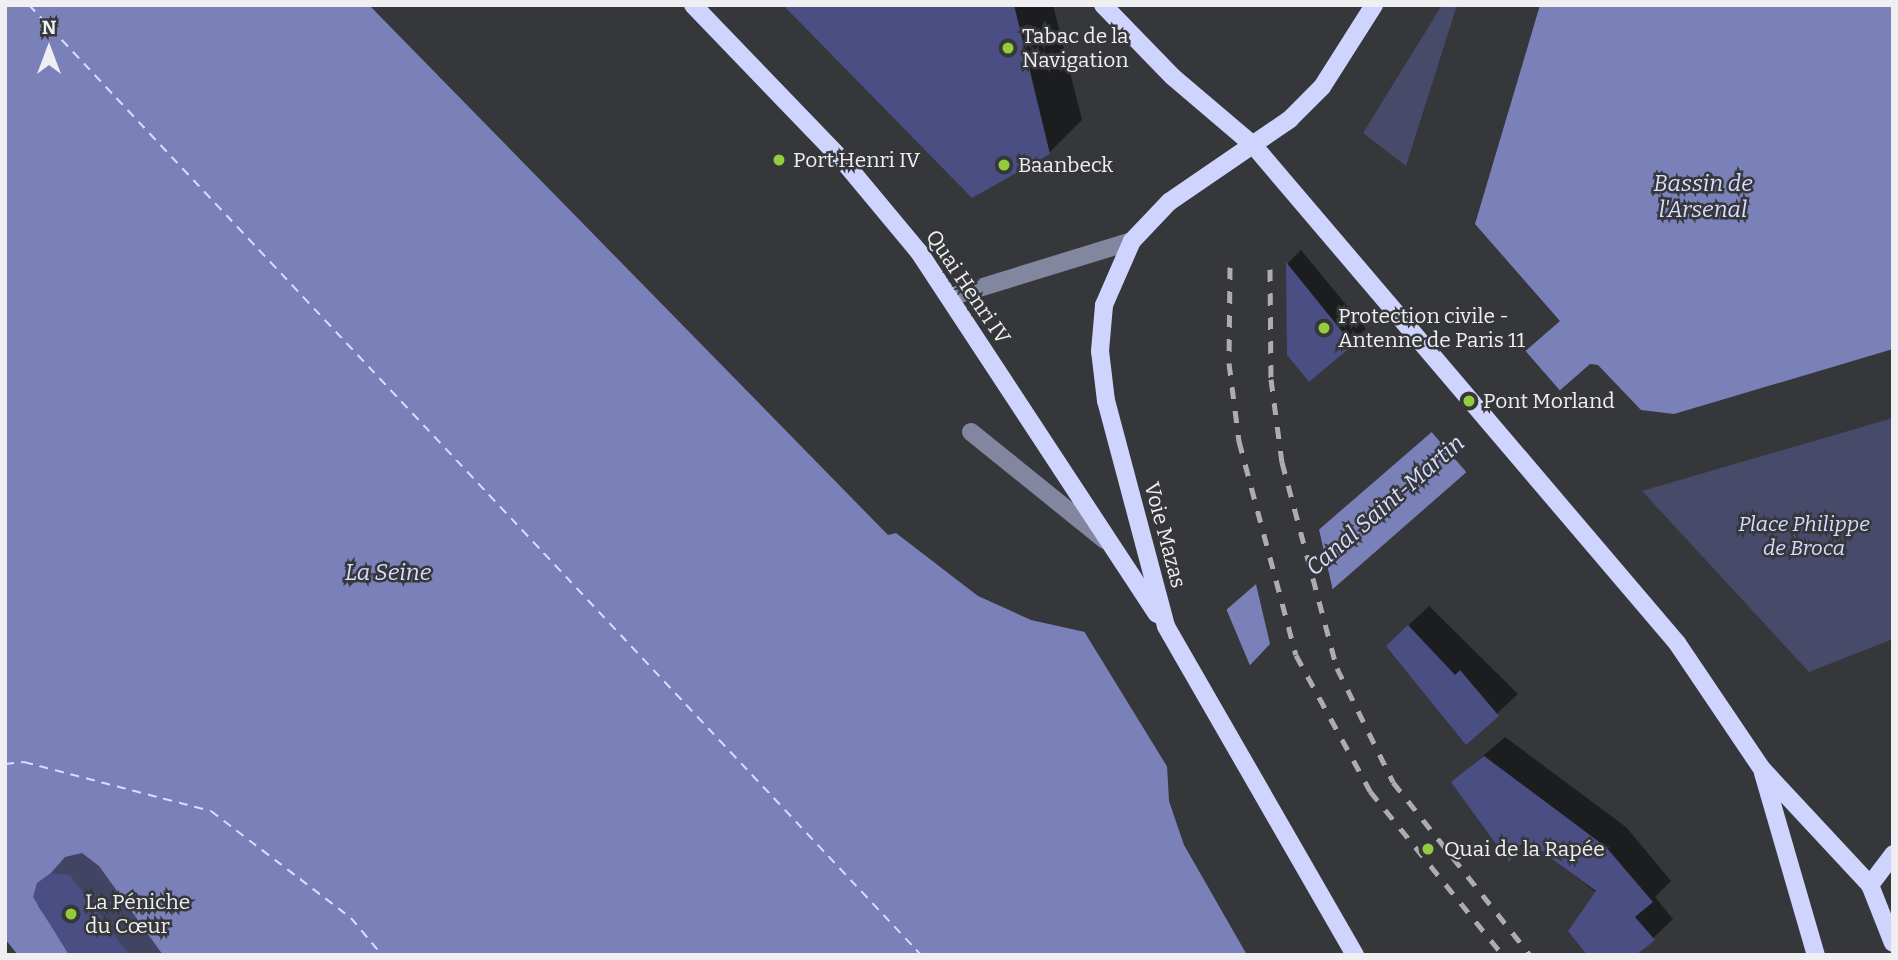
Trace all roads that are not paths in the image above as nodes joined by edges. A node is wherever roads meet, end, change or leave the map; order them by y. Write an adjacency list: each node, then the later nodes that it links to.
1 (693, 5): 6 (main road, Quai Henri IV)
2 (1103, 5): 4 (main road)
3 (1374, 5): 4 (main road, Voie Mazas)
4 (1254, 146): 5 (main road, Voie Mazas); 10 (main road)
5 (1132, 241): 6 (street); 9 (main road, Voie Mazas)
6 (950, 296): 8 (main road, Quai Henri IV)
7 (971, 432): 8 (street)
8 (1105, 540): 9 (main road, Quai Henri IV)
9 (1166, 625): 14 (main road, Voie Mazas)
10 (1762, 769): 12 (main road); 15 (main road)
11 (1893, 854): 12 (main road)
12 (1870, 885): 13 (main road)
13 (1893, 943)
14 (1355, 955)
15 (1816, 955)

